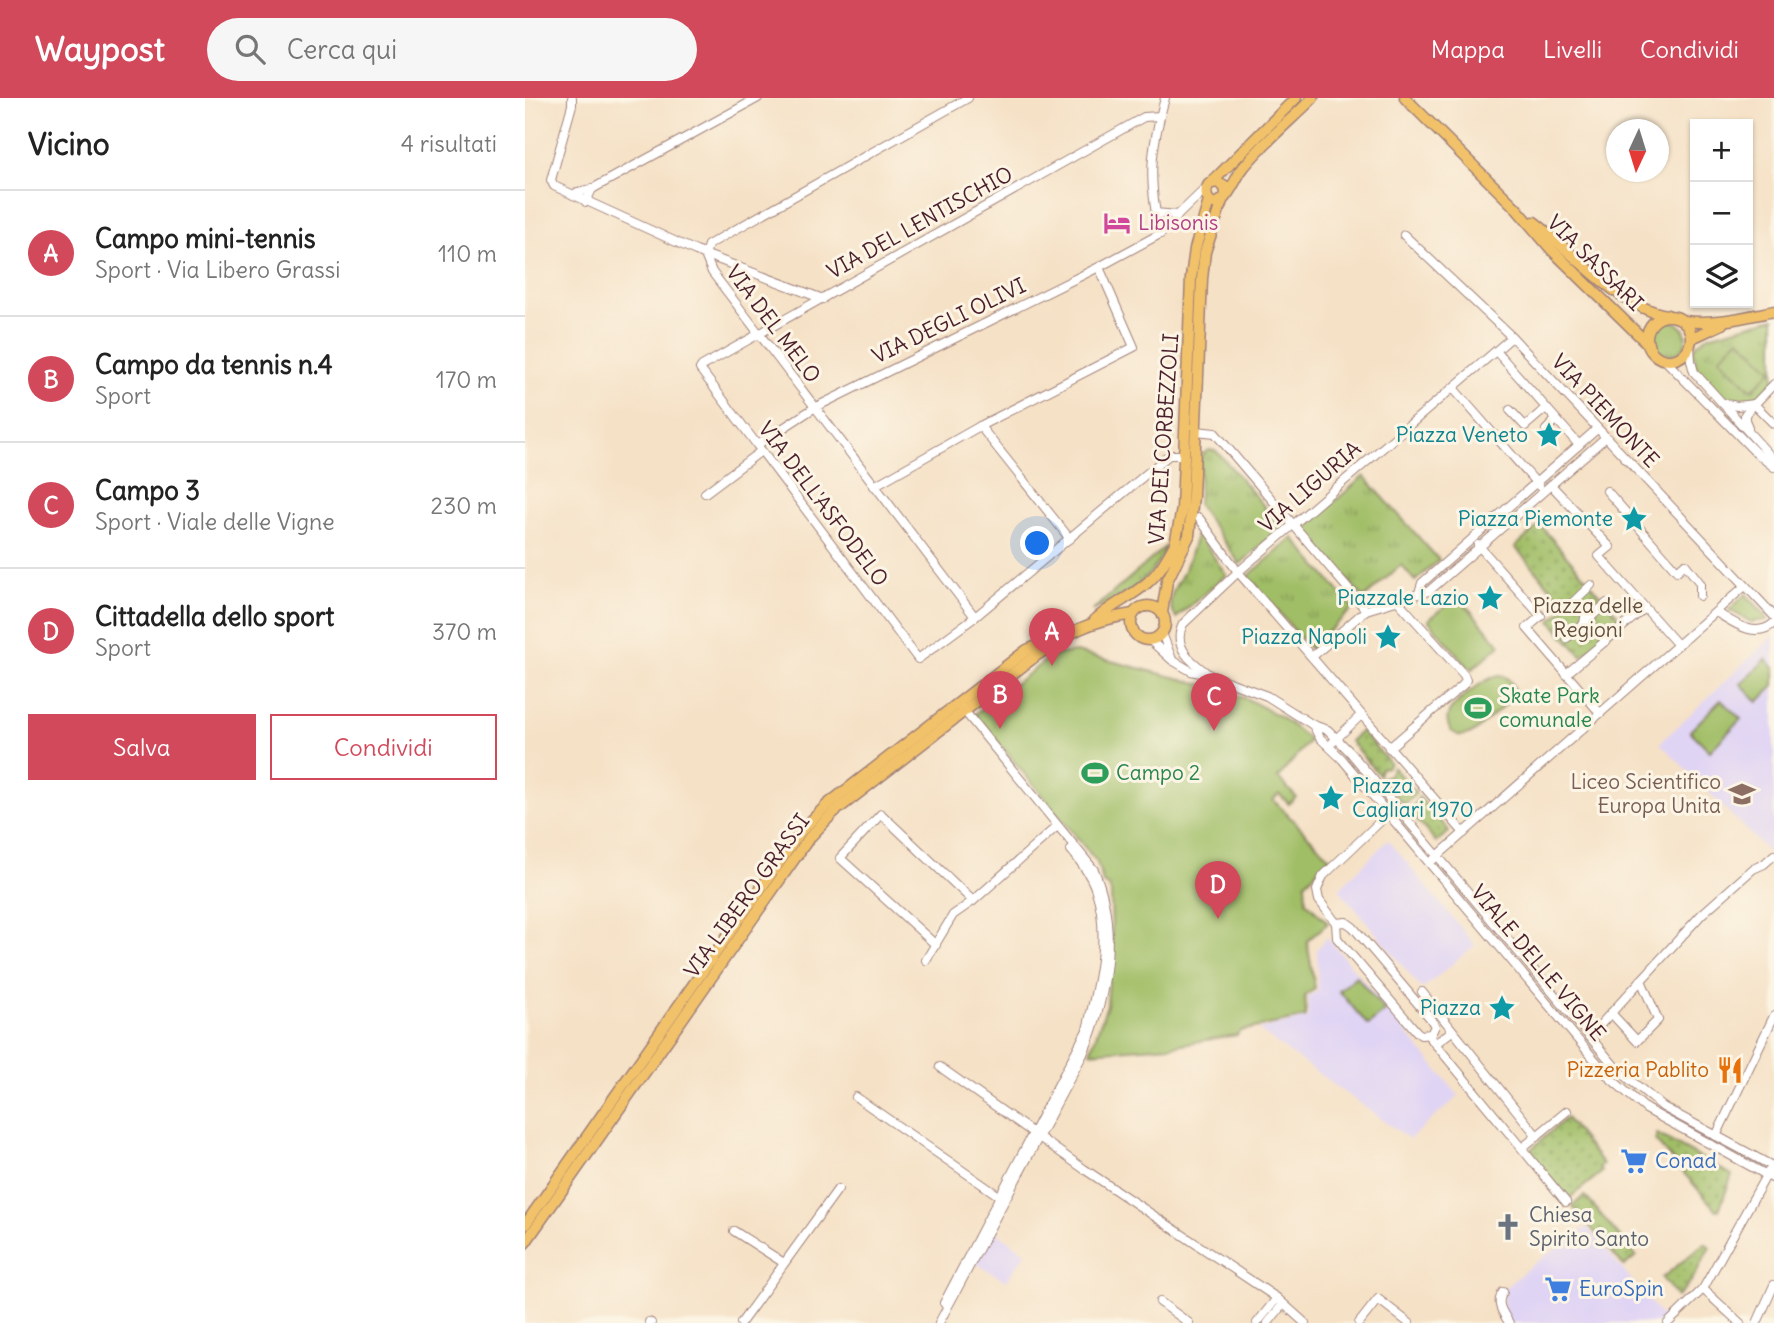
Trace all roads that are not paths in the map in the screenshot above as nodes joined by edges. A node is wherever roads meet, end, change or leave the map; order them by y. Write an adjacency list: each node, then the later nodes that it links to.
1 (572, 98): 11 (street, VIA DEL MELO)
2 (758, 98): 9 (street)
3 (968, 98): 19 (street)
4 (1165, 98): 8 (street)
5 (1296, 98): 10 (main road)
6 (1313, 98): 12 (main road)
7 (1406, 98): 14 (main road, VIA SASSARI)
8 (1160, 116): 15 (street); 21 (street, VIA DEL LENTISCHIO)
9 (592, 189): 11 (street); 13 (street)
10 (1208, 192): 12 (main road); 12 (main road); 16 (street); 24 (main road)
11 (573, 195): 13 (street, VIA DEL MELO)
12 (1224, 197): 24 (main road)
13 (586, 201): 19 (street, VIA DEL MELO)
14 (1517, 208): 23 (main road, VIA SASSARI); 30 (main road, VIA SASSARI)
15 (1155, 213): 16 (street); 17 (street)
16 (1178, 215): 17 (street)
17 (1160, 234): 20 (street, VIA DEGLI OLIVI)
18 (1404, 235): 28 (street, VIA PIEMONTE)
19 (705, 255): 21 (street); 27 (street, VIA DEL MELO)
20 (1099, 267): 38 (street, VIA DEGLI OLIVI); 43 (street)
21 (823, 299): 27 (street, VIA DEL LENTISCHIO)
22 (1774, 311): 25 (main road)
23 (1667, 315): 26 (main road); 30 (main road)
24 (1195, 319): 46 (main road, VIA DEI CORBEZZOLI); 51 (main road, VIA DEI CORBEZZOLI)
25 (1732, 320): 26 (main road); 29 (main road)
26 (1684, 321): 29 (main road)
27 (760, 333): 33 (street, VIA DEL LENTISCHIO); 38 (street, VIA DEL MELO)
28 (1512, 337): 31 (street, VIA LIGURIA); 44 (street, VIA PIEMONTE)
29 (1691, 342): 32 (main road); 36 (street)
30 (1648, 344): 32 (main road)
31 (1496, 351): 35 (street, VIA LIGURIA); 39 (street)
32 (1665, 360): 53 (street)
33 (700, 369): 50 (street, VIA DELL'ASFODELO)
34 (1774, 384): 37 (street)
35 (1453, 388): 54 (street); 60 (street, VIA LIGURIA)
36 (1721, 402): 37 (street); 48 (street)
37 (1754, 404): 42 (street); 48 (street)
38 (814, 408): 50 (street, VIA DEGLI OLIVI); 55 (street, VIA DEL MELO)
39 (1546, 408): 40 (street); 41 (street)
40 (1510, 410)
41 (1556, 420): 45 (street); 49 (street)
42 (1774, 424)
43 (980, 426): 55 (street); 61 (street)
44 (1597, 429): 47 (street, VIA PIEMONTE); 49 (street)
45 (1546, 430)
46 (1196, 431): 60 (street); 65 (main road, VIA DEI CORBEZZOLI)
47 (1605, 438): 56 (street); 69 (street, VIA PIEMONTE)
48 (1755, 438): 52 (street)
49 (1579, 445): 54 (street)
50 (759, 448): 58 (street, VIA DEGLI OLIVI); 80 (street, VIA DELL'ASFODELO)
51 (1184, 455): 61 (street); 63 (main road, VIA DEI CORBEZZOLI)
52 (1774, 460)
53 (1774, 467)
54 (1537, 483): 56 (street); 62 (street)
55 (874, 486): 80 (street, VIA DEL MELO)
56 (1547, 488): 64 (street); 75 (street)
57 (1607, 491): 71 (street)
58 (705, 493)
59 (1199, 518): 66 (street)
60 (1294, 525): 66 (street, VIA LIGURIA); 76 (street)
61 (1070, 539): 80 (street)
62 (1473, 539): 64 (street); 70 (street)
63 (1175, 544): 65 (main road, VIA DEI CORBEZZOLI); 83 (main road)
64 (1480, 547): 70 (street); 92 (street)
65 (1175, 562): 67 (main road, VIA DEI CORBEZZOLI)
66 (1238, 572): 90 (street); 93 (street, VIA LIGURIA)
67 (1167, 582): 74 (main road, VIA DEI CORBEZZOLI); 78 (main road, VIA DEI CORBEZZOLI)
68 (1591, 585): 82 (street)
69 (1745, 586): 77 (street); 79 (street, VIA PIEMONTE)
70 (1419, 593): 72 (street)
71 (1700, 596)
72 (1397, 600): 76 (street); 100 (street)
73 (1607, 603): 82 (street)
74 (1148, 606): 78 (main road); 81 (main road)
75 (1645, 608): 88 (street); 89 (street)
76 (1366, 610): 90 (street)
77 (1716, 612): 84 (street); 89 (street)
78 (1162, 613): 85 (main road)
79 (1774, 616)
80 (975, 617)
81 (1132, 620): 83 (main road); 87 (main road)
82 (1588, 621): 86 (street); 88 (street)
83 (1093, 622): 94 (main road, VIA LIBERO GRASSI)
84 (1774, 624)
85 (1162, 633): 87 (main road); 91 (street)
86 (1567, 638)
87 (1150, 640): 91 (street, VIALE DELLE VIGNE)
88 (1606, 640): 92 (street)
89 (1678, 645): 95 (street)
90 (1312, 657): 96 (street)
91 (1172, 660): 93 (street, VIALE DELLE VIGNE)
92 (1566, 674): 95 (street)
93 (1210, 675): 97 (street, VIALE DELLE VIGNE)
94 (959, 709): 101 (street); 135 (main road, VIA LIBERO GRASSI); 137 (main road, VIA LIBERO GRASSI)
95 (1600, 713): 104 (street)
96 (1360, 716): 98 (street); 100 (street)
97 (1313, 725): 98 (street, VIALE DELLE VIGNE); 99 (street, VIALE DELLE VIGNE)
98 (1336, 738): 99 (street); 107 (street, VIALE DELLE VIGNE)
99 (1329, 746): 102 (street, VIALE DELLE VIGNE)
100 (1389, 748): 104 (street)
101 (1035, 800): 103 (street); 105 (street)
102 (1388, 814): 109 (street, VIALE DELLE VIGNE); 112 (street)
103 (1055, 828): 105 (street); 111 (street)
104 (1464, 833): 107 (street)
105 (1078, 855): 126 (street)
106 (1774, 855): 108 (street)
107 (1438, 856): 109 (street); 121 (street, VIALE DELLE VIGNE)
108 (1767, 862): 110 (street); 115 (street)
109 (1430, 863): 131 (street, VIALE DELLE VIGNE)
110 (1774, 869)
111 (973, 901): 113 (street); 113 (street)
112 (1336, 923): 120 (street); 120 (street)
113 (936, 945): 114 (street)
114 (926, 960)
115 (1641, 980): 117 (street); 117 (street)
116 (1422, 992): 119 (street)
117 (1611, 1013): 121 (street)
118 (1774, 1016): 128 (street)
119 (1452, 1031): 122 (street); 127 (street)
120 (1428, 1035): 122 (street)
121 (1589, 1037): 128 (street, VIALE DELLE VIGNE)
122 (1435, 1044): 129 (street)
123 (940, 1066): 126 (street)
124 (856, 1097): 133 (street)
125 (1566, 1111): 127 (street)
126 (1036, 1134): 133 (street); 142 (street)
127 (1537, 1136): 129 (street)
128 (1716, 1136): 130 (street, VIALE DELLE VIGNE)
129 (1522, 1148): 134 (street)
130 (1773, 1167): 131 (street)
131 (1770, 1177): 140 (street)
132 (838, 1189): 138 (street)
133 (1002, 1198): 145 (street); 146 (street)
134 (1566, 1202)
135 (525, 1225)
136 (734, 1231): 138 (street)
137 (525, 1243)
138 (784, 1263): 144 (street)
139 (1774, 1285): 156 (street)
140 (1703, 1289): 154 (street); 155 (street)
141 (1503, 1292): 153 (street)
142 (1280, 1301): 148 (street); 149 (street); 150 (street)
143 (1160, 1302): 147 (street)
144 (741, 1323)
145 (934, 1323)
146 (939, 1323)
147 (1189, 1323)
148 (1257, 1323)
149 (1268, 1323)
150 (1305, 1323)
151 (1359, 1323): 152 (street)
152 (1409, 1323)
153 (1509, 1323)
154 (1668, 1323)
155 (1740, 1323)
156 (1757, 1323)

